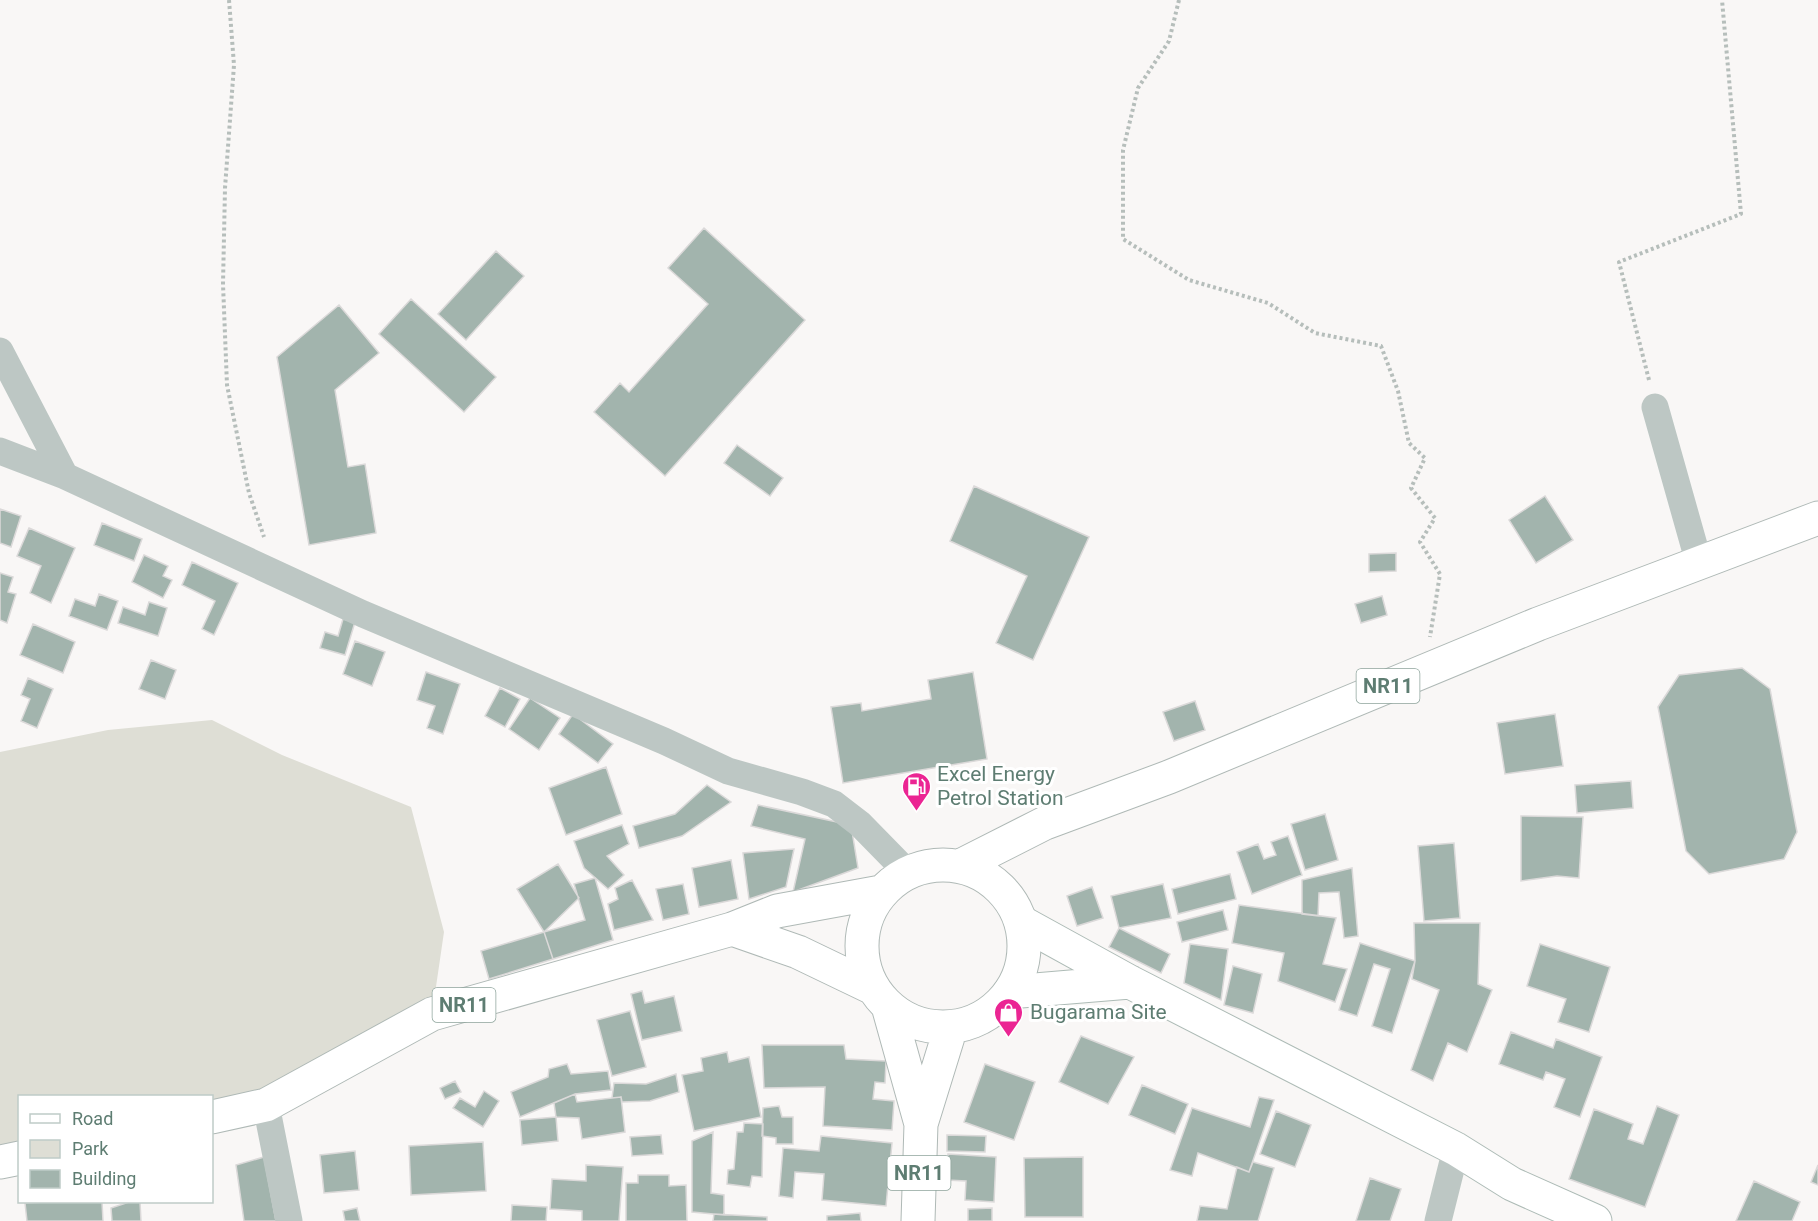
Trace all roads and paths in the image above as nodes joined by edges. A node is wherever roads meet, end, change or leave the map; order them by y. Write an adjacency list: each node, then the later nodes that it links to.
1 (229, 0): 10 (path)
2 (1179, 0): 11 (path)
3 (1722, 0): 5 (path)
4 (0, 351): 7 (street)
5 (1655, 406): 9 (street)
6 (0, 451): 7 (street)
7 (65, 476): 10 (street)
8 (1818, 518): 9 (main road, NR11)
9 (1699, 563): 11 (main road, NR11)
10 (278, 574): 13 (street)
11 (1425, 671): 12 (main road, NR11)
12 (962, 866): 13 (main road); 15 (main road)
13 (907, 872): 14 (main road)
14 (881, 892): 16 (main road, NR11); 19 (main road)
15 (1021, 922): 17 (main road); 18 (main road)
16 (732, 929): 19 (main road); 21 (main road, NR11)
17 (1130, 982): 18 (main road); 24 (main road)
18 (1010, 992): 20 (main road)
19 (881, 997): 20 (main road); 23 (main road, NR11)
20 (951, 1027): 23 (main road, NR11)
21 (266, 1105): 22 (main road, NR11); 27 (street)
22 (213, 1117)
23 (921, 1124): 28 (main road, NR11)
24 (1456, 1149): 29 (street); 30 (main road)
25 (18, 1158): 26 (main road)
26 (0, 1162)
27 (289, 1221)
28 (918, 1221)
29 (1437, 1221)
30 (1595, 1221)

